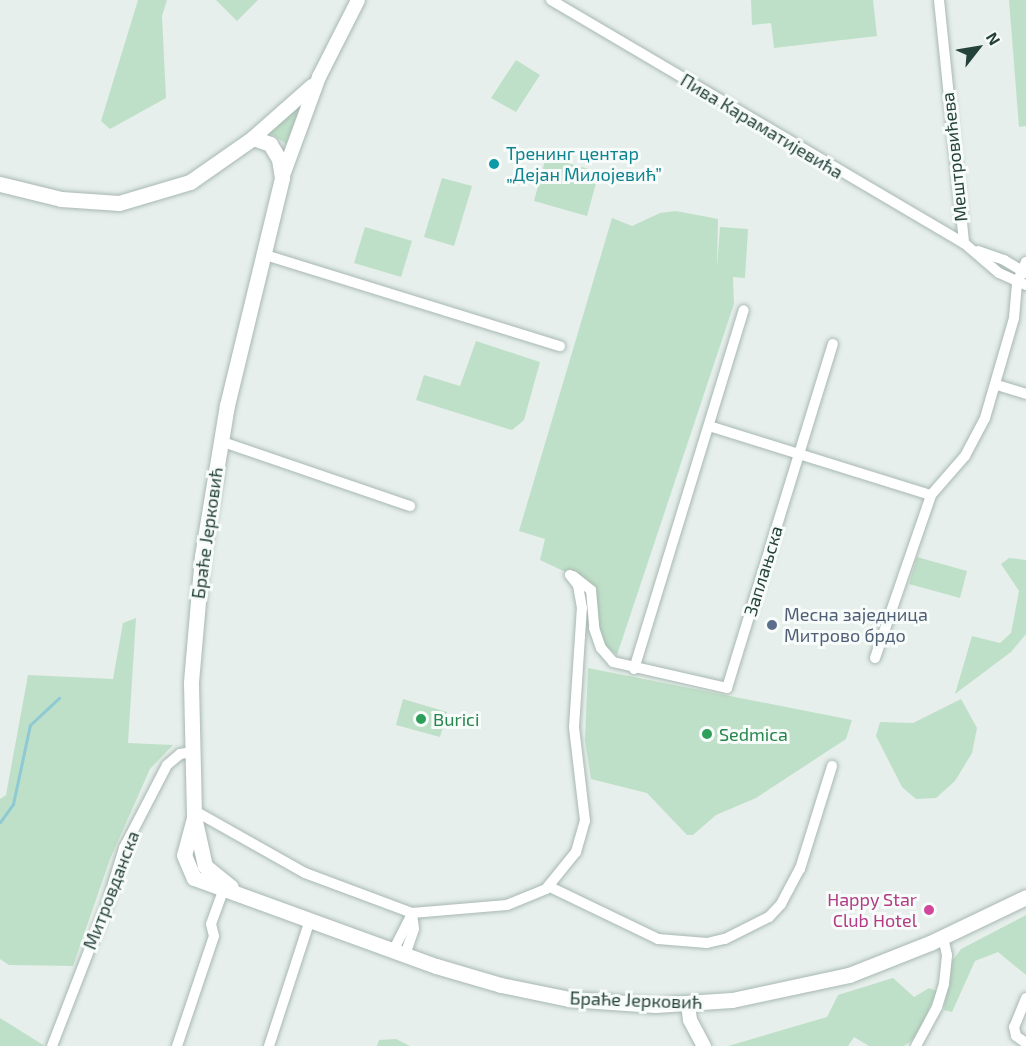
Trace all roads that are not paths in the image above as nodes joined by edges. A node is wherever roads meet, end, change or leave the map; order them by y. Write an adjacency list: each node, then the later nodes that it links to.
1 (358, 0): 4 (street, Браће Јерковић)
2 (551, 0): 8 (street, Пива Караматијевића)
3 (939, 0): 8 (street, Мештровићева)
4 (319, 77): 5 (street); 6 (street, Браће Јерковић)
5 (253, 138): 6 (main road); 7 (main road)
6 (282, 178): 10 (main road, Браће Јерковић)
7 (0, 184)
8 (964, 243): 9 (street, Пива Караматијевића)
9 (975, 250): 11 (street, Пива Караматијевића); 12 (street, Пива Караматијевића)
10 (262, 254): 15 (street); 19 (main road, Браће Јерковић)
11 (1024, 268): 12 (street)
12 (1023, 284): 16 (street)
13 (744, 310): 18 (street)
14 (833, 344): 20 (street, Заплањска)
15 (560, 346)
16 (997, 385): 17 (street); 21 (street)
17 (1026, 394)
18 (709, 426): 20 (street); 24 (street)
19 (220, 441): 22 (street); 25 (main road, Браће Јерковић)
20 (799, 454): 21 (street); 24 (street, Заплањска)
21 (931, 495): 23 (street)
22 (410, 506)
23 (875, 658)
24 (634, 669): 28 (street)
25 (191, 753): 27 (main road, Браће Јерковић); 39 (street, Митровданска)
26 (832, 766): 28 (street)
27 (195, 814): 29 (main road, Браће Јерковић); 30 (main road, Браће Јерковић); 32 (street)
28 (550, 887): 32 (street)
29 (223, 891): 30 (main road, Браће Јерковић); 40 (street)
30 (246, 896): 33 (main road, Браће Јерковић)
31 (1026, 897): 34 (main road, Браће Јерковић)
32 (412, 914): 35 (street)
33 (310, 920): 35 (main road, Браће Јерковић); 41 (street)
34 (943, 937): 37 (main road, Браће Јерковић); 43 (street)
35 (399, 953): 37 (main road, Браће Јерковић)
36 (1026, 998): 38 (street)
37 (688, 1004): 42 (street)
38 (1026, 1043)
39 (52, 1046)
40 (177, 1046)
41 (269, 1046)
42 (704, 1046)
43 (916, 1046)

